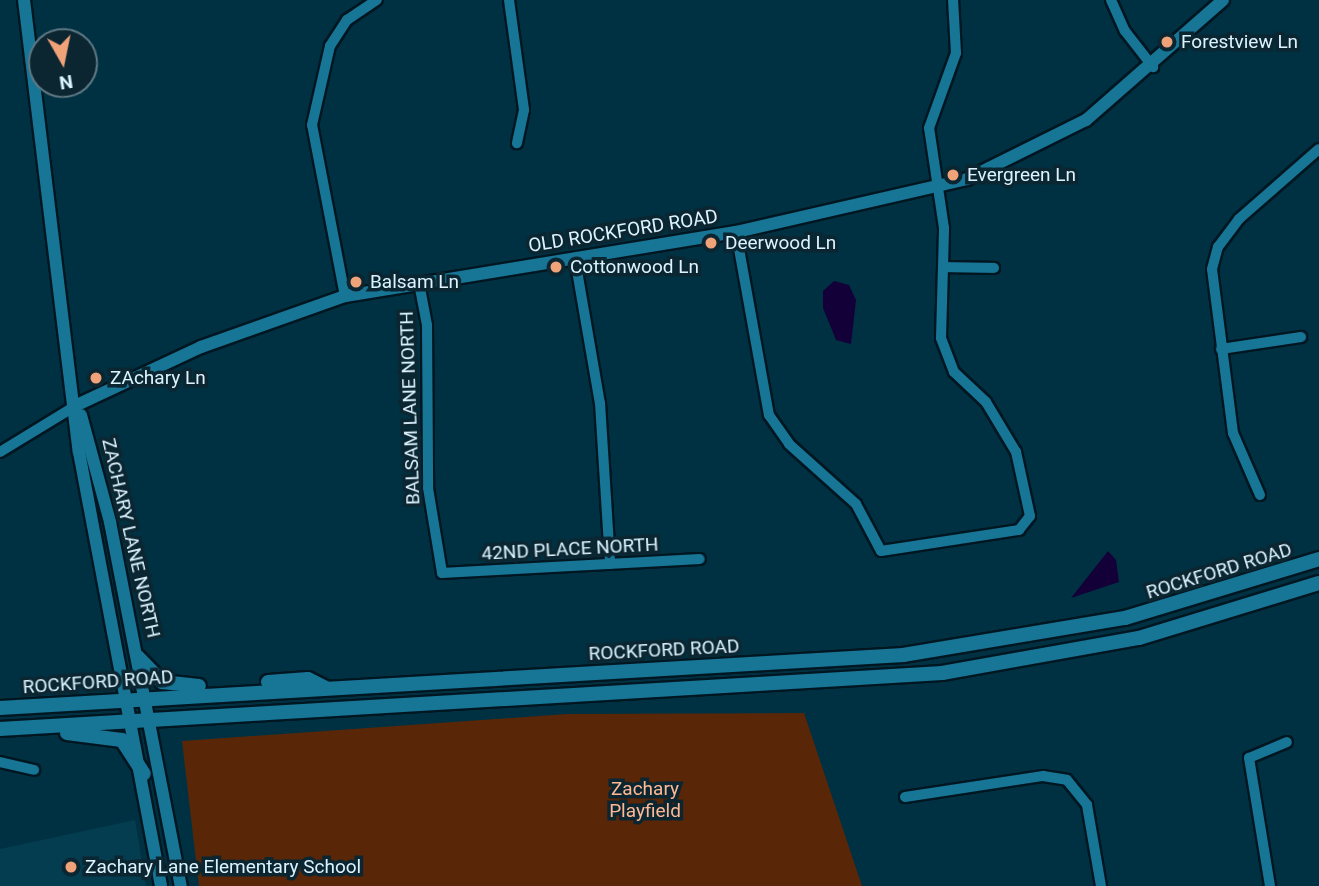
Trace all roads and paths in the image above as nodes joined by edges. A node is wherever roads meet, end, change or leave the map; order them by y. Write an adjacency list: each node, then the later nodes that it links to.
1 (24, 0): 19 (street, ZACHARY LANE NORTH)
2 (377, 0): 16 (street)
3 (509, 0): 8 (street)
4 (953, 0): 10 (street)
5 (1111, 0): 7 (street)
6 (1223, 0): 7 (street, OLD ROCKFORD ROAD)
7 (1153, 67): 10 (street, OLD ROCKFORD ROAD)
8 (517, 143)
9 (1319, 149): 18 (street)
10 (936, 188): 11 (street, OLD ROCKFORD ROAD); 13 (street)
11 (736, 232): 12 (street, OLD ROCKFORD ROAD); 13 (street)
12 (575, 259): 15 (street, OLD ROCKFORD ROAD); 26 (street)
13 (944, 267): 14 (street)
14 (994, 268)
15 (419, 283): 16 (street, OLD ROCKFORD ROAD); 27 (street, BALSAM LANE NORTH)
16 (345, 296): 19 (street, OLD ROCKFORD ROAD)
17 (1301, 337): 18 (street)
18 (1221, 349): 21 (street)
19 (77, 405): 20 (street, OLD ROCKFORD ROAD); 22 (street, ZACHARY LANE NORTH); 23 (street, ZACHARY LANE NORTH)
20 (0, 452)
21 (1260, 495)
22 (110, 522): 23 (street); 29 (street, ZACHARY LANE NORTH)
23 (92, 526): 32 (street, ZACHARY LANE NORTH)
24 (700, 559): 26 (street, 42ND PLACE NORTH)
25 (1319, 559): 30 (main road, ROCKFORD ROAD)
26 (610, 564): 27 (street, 42ND PLACE NORTH)
27 (442, 573)
28 (1319, 583): 34 (main road, ROCKFORD ROAD)
29 (138, 657): 30 (main road); 31 (street, ZACHARY LANE NORTH)
30 (327, 688): 31 (main road, ROCKFORD ROAD)
31 (147, 698): 32 (main road, ROCKFORD ROAD); 34 (street, ZACHARY LANE NORTH)
32 (128, 699): 33 (main road, ROCKFORD ROAD); 35 (street, ZACHARY LANE NORTH)
33 (0, 708)
34 (152, 720): 35 (main road, ROCKFORD ROAD); 43 (street, ZACHARY LANE NORTH)
35 (132, 721): 36 (main road, ROCKFORD ROAD); 40 (street, ZACHARY LANE NORTH)
36 (5, 729): 40 (main road)
37 (1287, 742): 45 (street)
38 (0, 762): 39 (street)
39 (34, 770)
40 (144, 774): 42 (street, ZACHARY LANE NORTH)
41 (905, 797): 44 (street)
42 (161, 886)
43 (181, 886)
44 (1101, 886)
45 (1270, 886)

